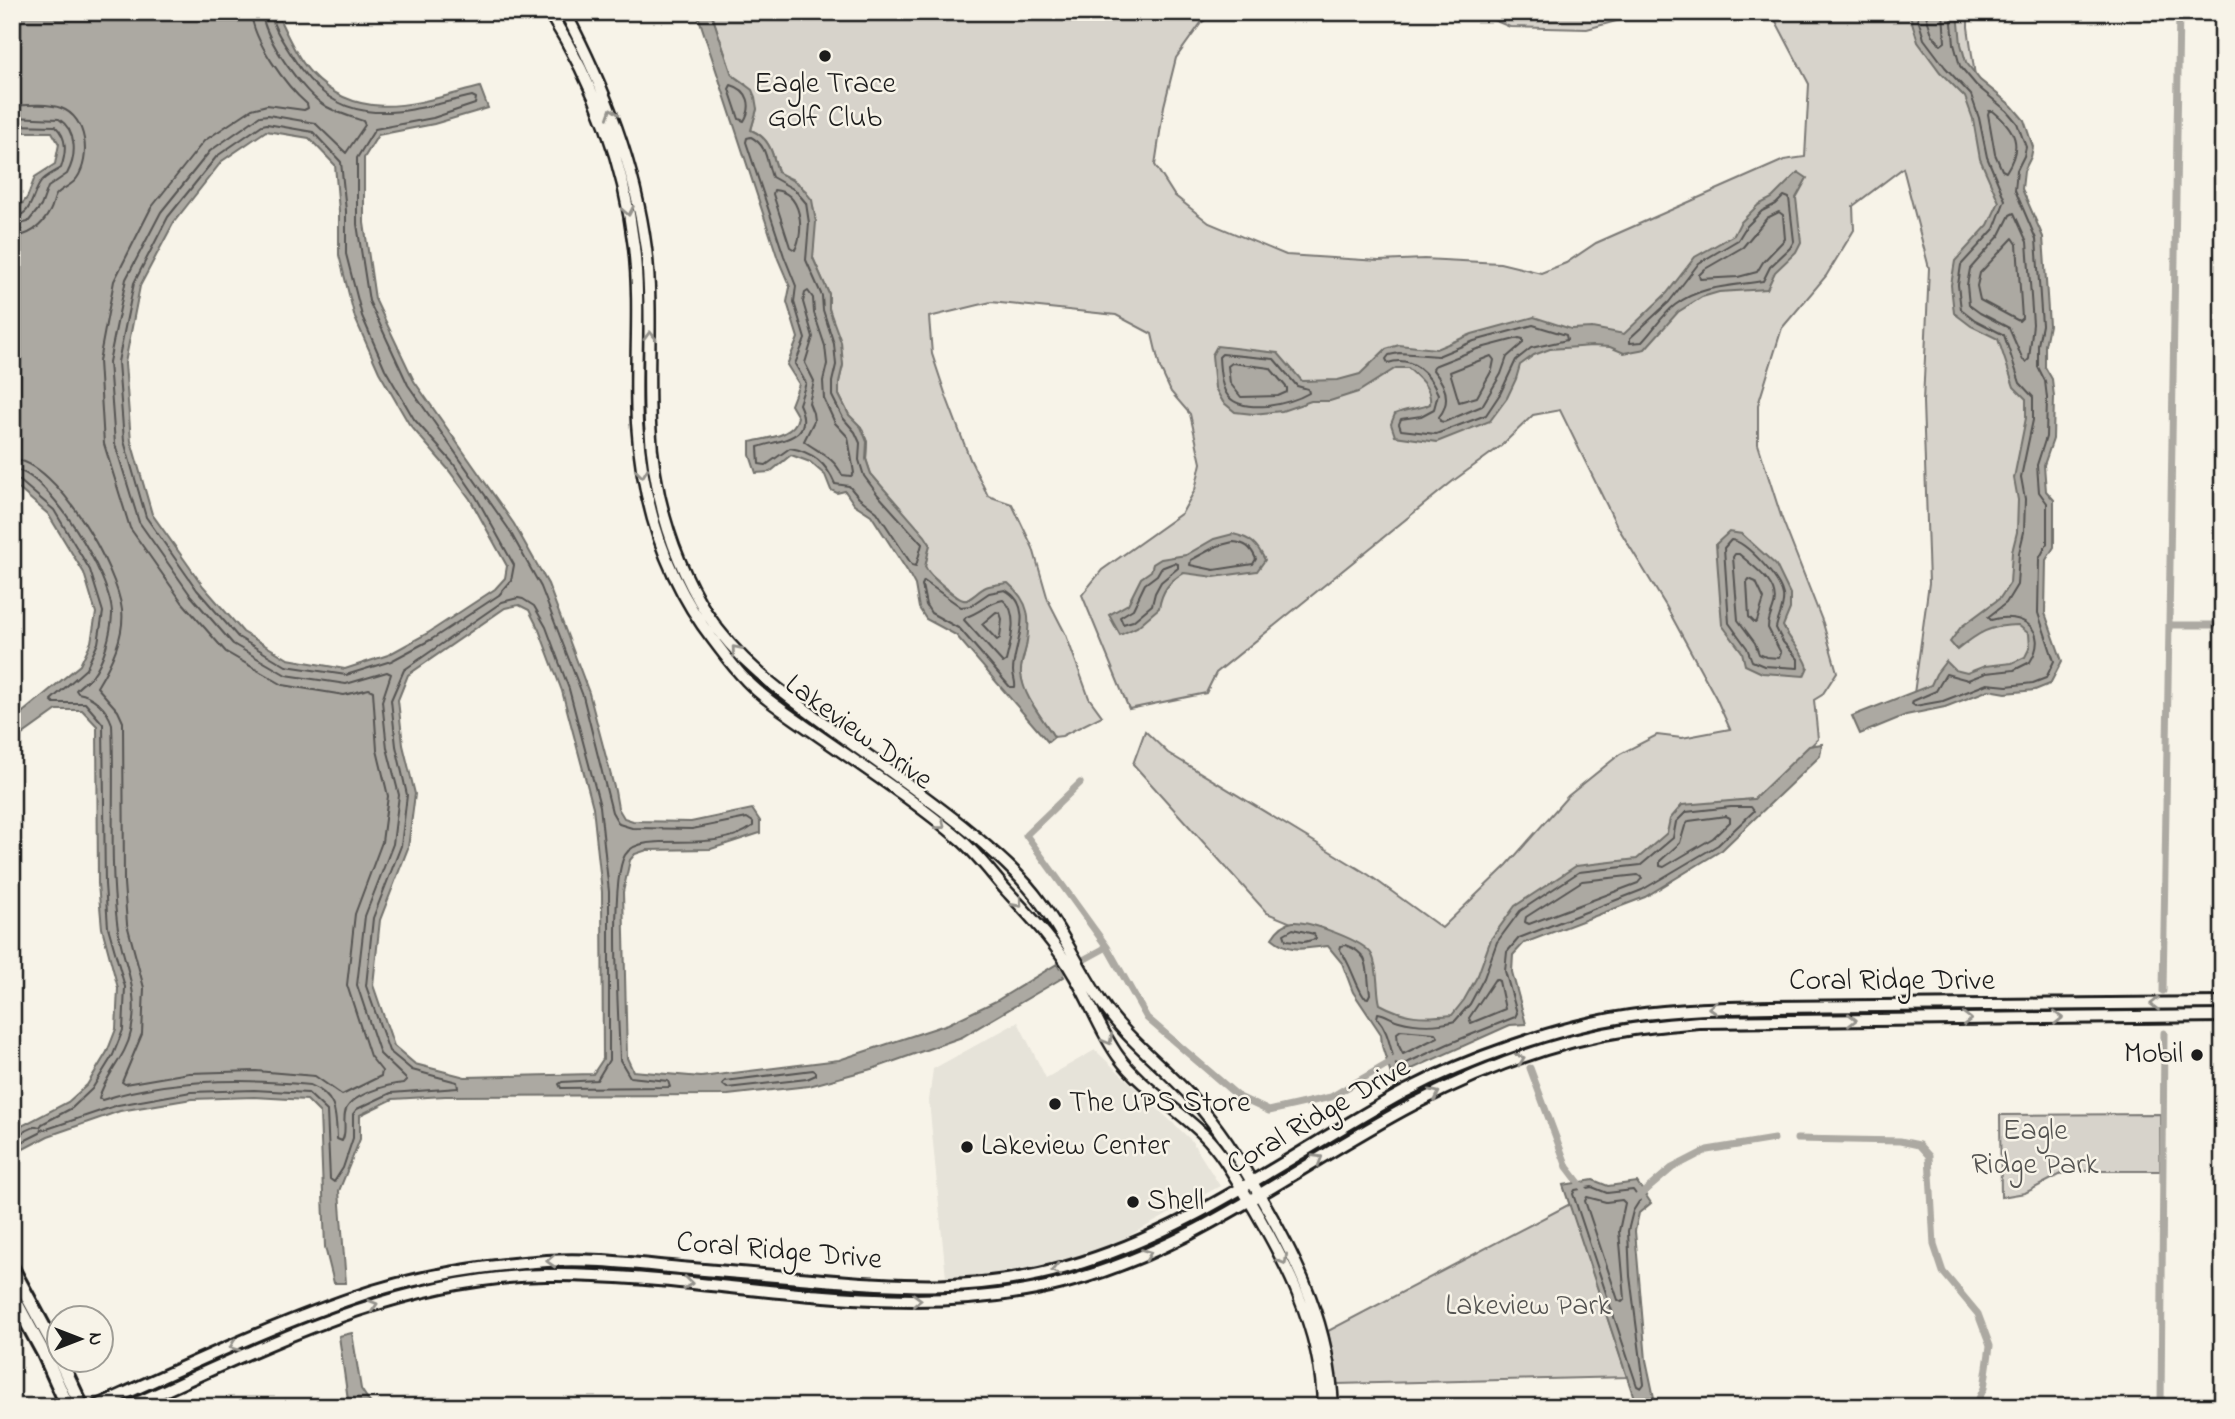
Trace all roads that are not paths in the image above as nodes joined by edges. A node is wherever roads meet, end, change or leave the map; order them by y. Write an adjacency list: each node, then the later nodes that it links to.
1 (549, 12): 3 (street, Lakeview Drive, one-way to 3)
2 (565, 12): 3 (street, Lakeview Drive, one-way to 2)
3 (1067, 953): 4 (street, Lakeview Drive)
4 (1081, 976): 7 (street, Lakeview Drive); 8 (street, Lakeview Drive, one-way to 8)
5 (2223, 1003): 7 (main road, Coral Ridge Drive, one-way to 7)
6 (2223, 1016): 9 (main road, Coral Ridge Drive, one-way to 6)
7 (1253, 1182): 8 (main road, Coral Ridge Drive); 9 (street, Lakeview Drive)
8 (1242, 1189): 9 (street, Lakeview Drive); 16 (main road, Coral Ridge Drive, one-way to 16)
9 (1254, 1197): 17 (main road, Coral Ridge Drive, one-way to 9); 18 (street, Lakeview Drive, one-way to 18); 19 (street, Lakeview Drive)
10 (12, 1268): 12 (main road)
11 (12, 1295): 14 (main road)
12 (46, 1332)
13 (67, 1374): 15 (main road)
14 (68, 1407)
15 (82, 1407)
16 (95, 1407)
17 (128, 1407)
18 (1324, 1407)
19 (1333, 1407)

